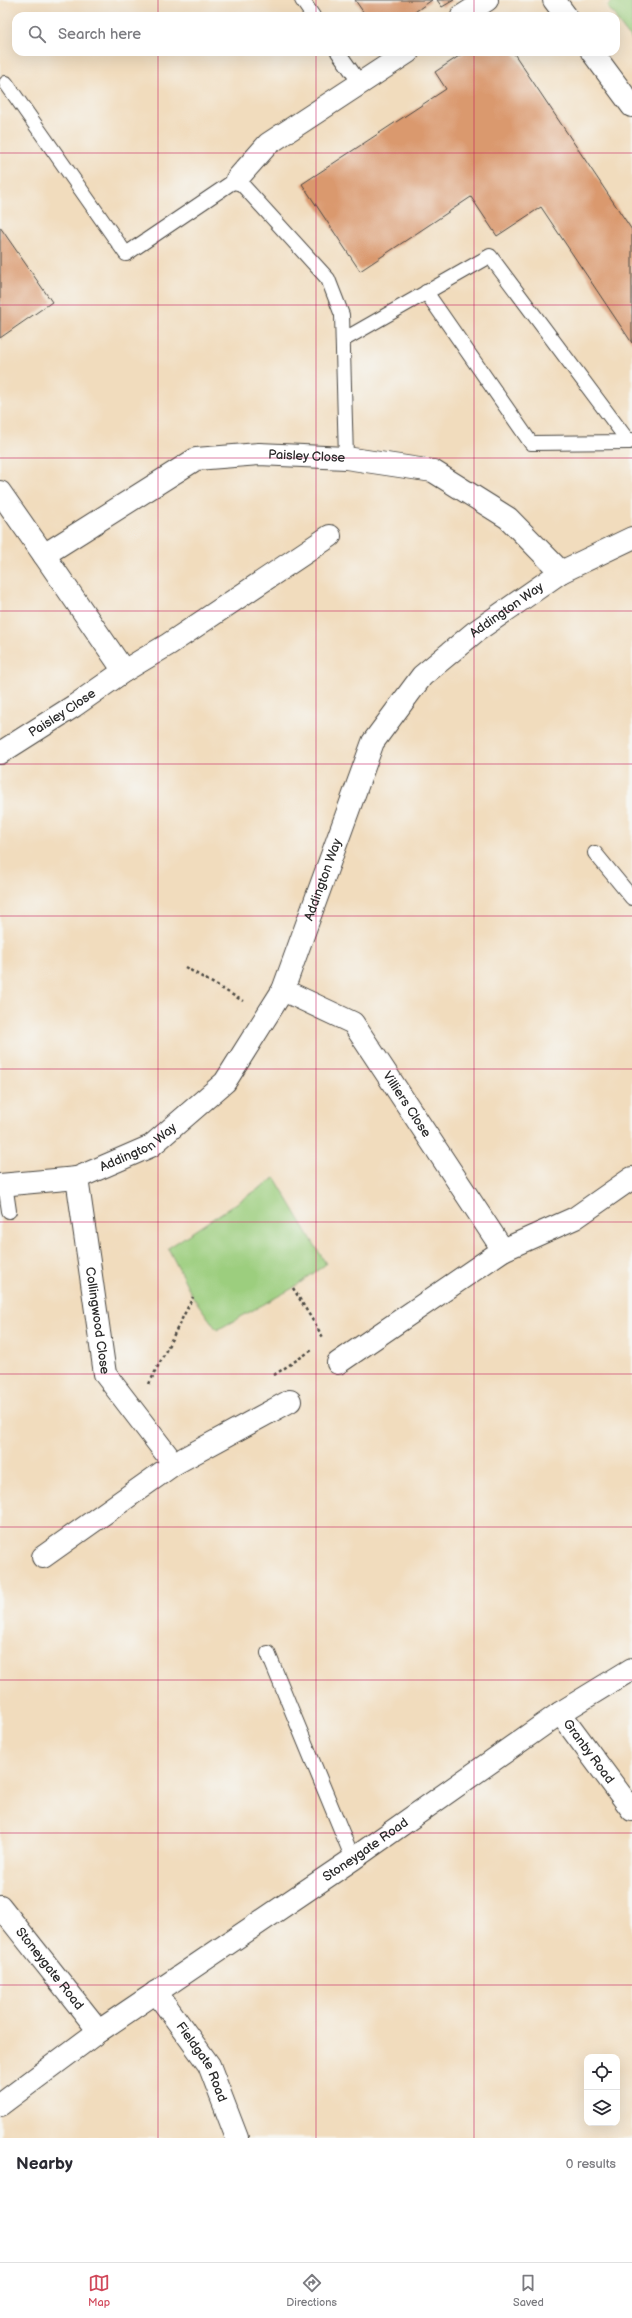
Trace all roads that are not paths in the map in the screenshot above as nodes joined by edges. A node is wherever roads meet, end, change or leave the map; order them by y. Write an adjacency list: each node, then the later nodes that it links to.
1 (302, 0): 4 (lane)
2 (487, 0): 5 (street)
3 (554, 0): 6 (street)
4 (310, 12)
5 (468, 12)
6 (563, 12)
7 (341, 56): 11 (lane)
8 (402, 56): 11 (street)
9 (595, 56): 12 (street)
10 (6, 83): 13 (lane)
11 (360, 83): 13 (street)
12 (632, 106)
13 (237, 179): 15 (lane)
14 (426, 292): 15 (lane); 16 (lane); 16 (lane)
15 (343, 340): 17 (lane)
16 (630, 441)
17 (346, 458): 21 (street, Paisley Close); 22 (street, Paisley Close)
18 (0, 492): 21 (street)
19 (330, 536): 23 (street, Paisley Close)
20 (632, 538): 22 (street, Addington Way)
21 (44, 555): 23 (street)
22 (561, 572): 27 (street, Addington Way)
23 (124, 671): 24 (street, Paisley Close)
24 (0, 753)
25 (595, 853): 26 (lane)
26 (632, 898)
27 (283, 990): 28 (street, Addington Way); 32 (street, Villiers Close)
28 (77, 1178): 30 (street, Addington Way); 35 (street, Collingwood Close)
29 (632, 1178): 32 (street)
30 (3, 1184): 31 (lane)
31 (9, 1211)
32 (503, 1250): 33 (street)
33 (338, 1363)
34 (290, 1402): 35 (street)
35 (174, 1464): 36 (street)
36 (43, 1557)
37 (268, 1653): 41 (lane)
38 (632, 1669): 39 (street, Stoneygate Road)
39 (560, 1713): 40 (street, Granby Road); 41 (street, Stoneygate Road)
40 (632, 1810)
41 (353, 1859): 43 (street, Stoneygate Road)
42 (0, 1906): 44 (street, Stoneygate Road)
43 (156, 1992): 44 (street, Stoneygate Road); 46 (street, Fieldgate Road)
44 (100, 2031): 45 (street, Stoneygate Road)
45 (0, 2105)
46 (237, 2138)

